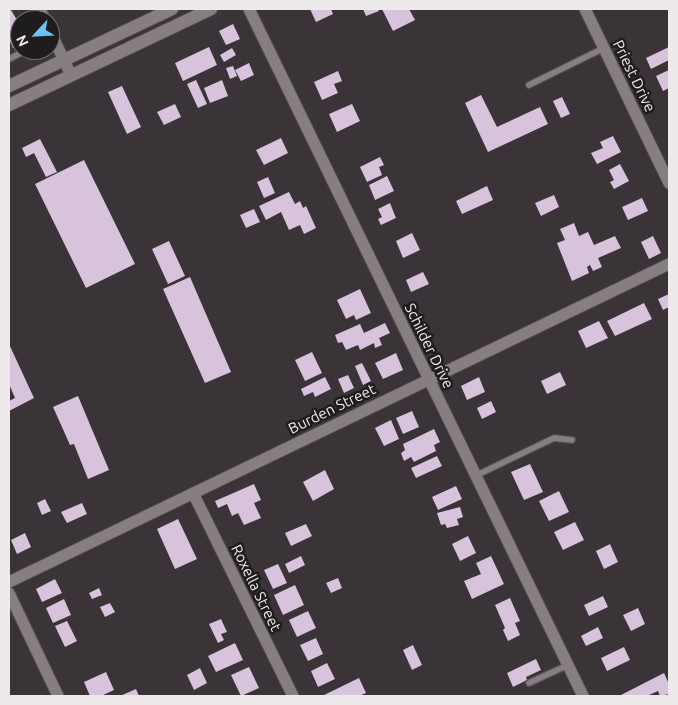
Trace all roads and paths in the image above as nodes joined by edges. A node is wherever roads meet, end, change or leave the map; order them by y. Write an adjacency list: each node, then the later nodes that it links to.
1 (172, 9): 7 (main road)
2 (211, 9): 8 (main road)
3 (249, 9): 14 (street, Schilder Drive)
4 (585, 9): 5 (street, Priest Drive)
5 (604, 48): 9 (lane); 12 (street, Priest Drive)
6 (60, 53): 7 (street)
7 (64, 60): 8 (street); 10 (main road)
8 (71, 75): 11 (main road)
9 (529, 85)
10 (9, 86)
11 (9, 105)
12 (669, 183)
13 (669, 264): 14 (street, Burden Street)
14 (428, 379): 16 (street, Schilder Drive); 17 (street, Burden Street)
15 (572, 440): 16 (lane)
16 (476, 476): 20 (street, Schilder Drive)
17 (193, 493): 18 (street, Burden Street); 23 (street, Roxella Street)
18 (9, 582)
19 (9, 593): 22 (street)
20 (568, 666): 21 (lane); 24 (street, Schilder Drive)
21 (529, 683)
22 (58, 696)
23 (293, 696)
24 (583, 696)

